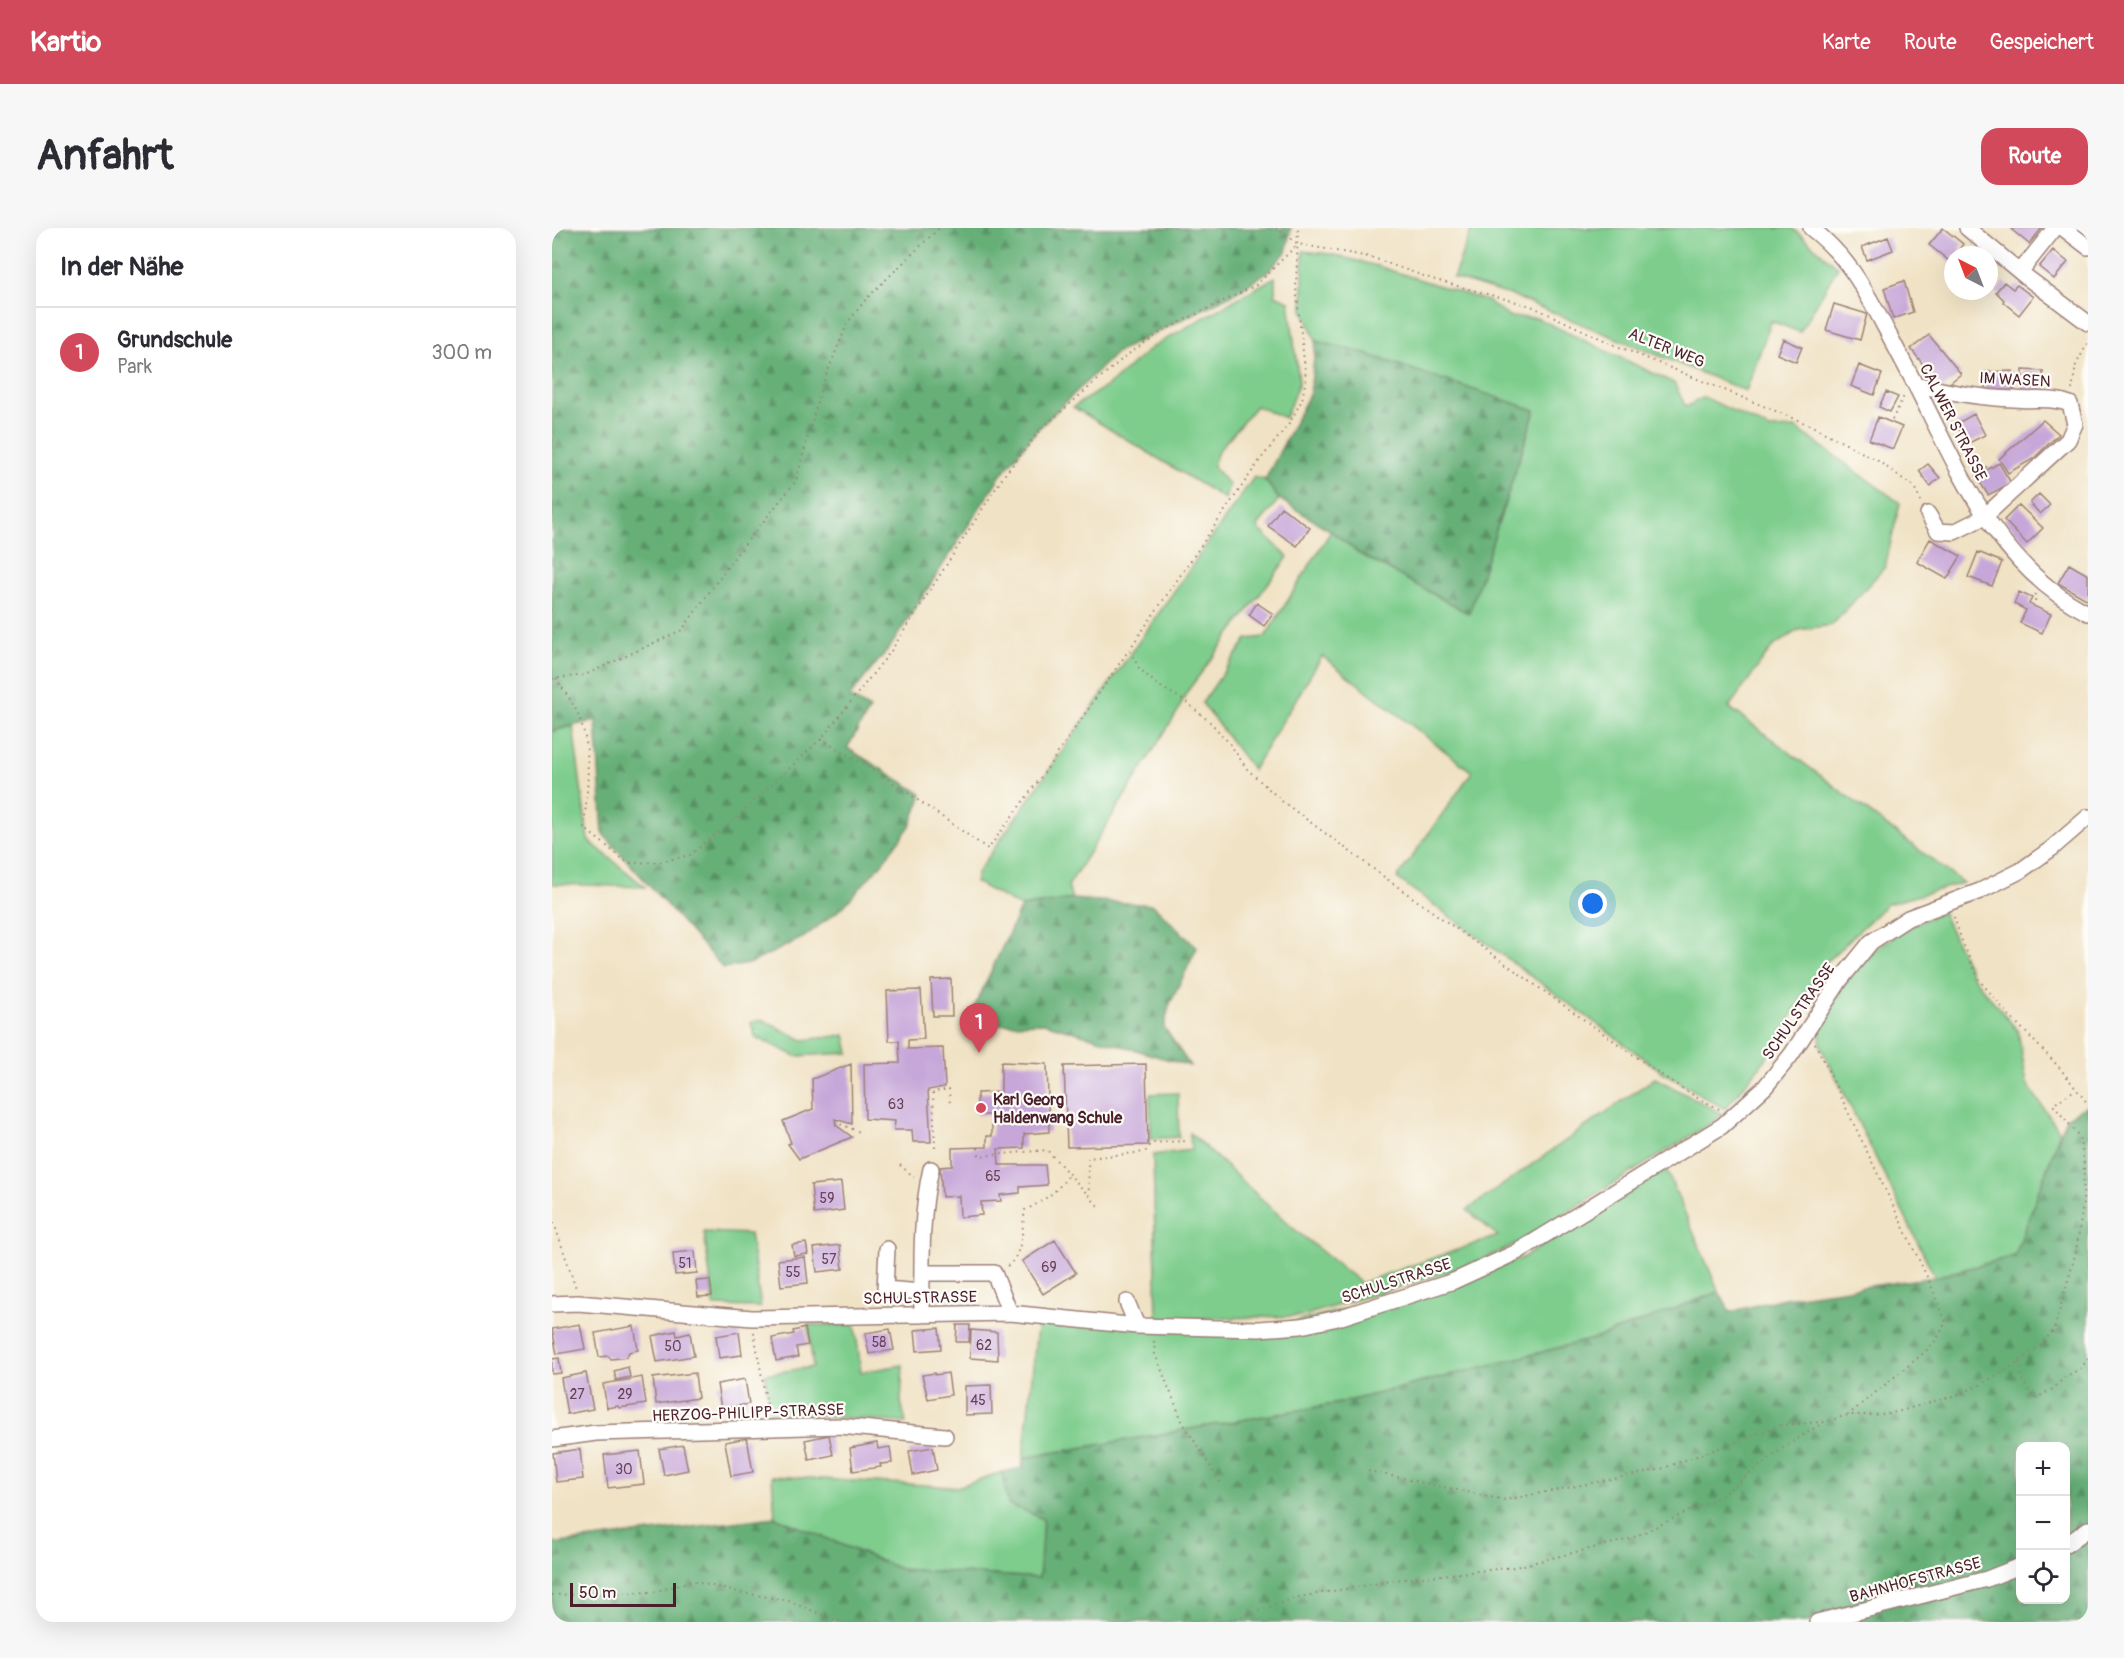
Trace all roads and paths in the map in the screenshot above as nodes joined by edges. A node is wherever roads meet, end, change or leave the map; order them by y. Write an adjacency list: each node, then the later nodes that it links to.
1 (939, 228): 20 (path)
2 (1276, 228): 8 (path)
3 (1298, 228): 8 (path)
4 (1811, 228): 13 (street, CALWER STRASSE)
5 (1967, 228): 10 (street)
6 (2055, 228): 10 (street)
7 (2063, 228): 9 (street)
8 (1298, 244): 16 (path, ALTER WEG); 19 (path); 21 (path)
9 (2088, 247)
10 (2020, 272): 11 (street)
11 (2088, 323)
12 (2088, 342): 14 (path)
13 (1915, 384): 14 (street, IM WASEN); 15 (path); 17 (street, CALWER STRASSE)
14 (2070, 404): 17 (street, IM WASEN)
15 (1892, 420)
16 (1928, 514): 17 (street)
17 (1984, 518): 18 (street, CALWER STRASSE)
18 (2088, 613)
19 (1130, 651): 21 (path); 28 (path)
20 (554, 679): 21 (path)
21 (821, 740)
22 (2088, 817): 23 (street, SCHULSTRASSE)
23 (1949, 902): 24 (street, SCHULSTRASSE); 25 (path)
24 (1808, 1029): 28 (street, SCHULSTRASSE); 54 (path)
25 (2076, 1089): 26 (path); 53 (path)
26 (2088, 1104)
27 (950, 1105): 32 (path)
28 (1730, 1119): 51 (street, SCHULSTRASSE)
29 (835, 1122): 30 (path)
30 (860, 1132)
31 (1186, 1141): 38 (path)
32 (935, 1148)
33 (978, 1148): 36 (path)
34 (900, 1165): 37 (path)
35 (931, 1169): 37 (street)
36 (1070, 1173): 38 (path); 42 (path)
37 (927, 1188): 43 (street)
38 (1089, 1196): 39 (path)
39 (1100, 1208)
40 (552, 1217): 46 (path)
41 (887, 1249): 44 (street)
42 (994, 1273): 43 (street); 48 (street)
43 (922, 1274): 44 (street)
44 (922, 1292): 49 (street)
45 (1127, 1302): 51 (street)
46 (578, 1303): 47 (street, SCHULSTRASSE); 50 (street, SCHULSTRASSE)
47 (552, 1304)
48 (1010, 1313): 49 (street, SCHULSTRASSE); 51 (street, SCHULSTRASSE)
49 (922, 1315): 50 (street, SCHULSTRASSE)
50 (752, 1318): 56 (path)
51 (1144, 1326): 60 (path)
52 (2088, 1359): 53 (path)
53 (2019, 1362): 54 (path)
54 (1848, 1414): 55 (path)
55 (1824, 1422): 59 (path); 66 (path)
56 (772, 1427): 57 (street, HERZOG-PHILIPP-STRASSE); 58 (street, HERZOG-PHILIPP-STRASSE)
57 (945, 1436)
58 (552, 1439)
59 (1368, 1472)
60 (1222, 1485)
61 (2088, 1529): 62 (street)
62 (2070, 1542)
63 (2016, 1568): 67 (street, BAHNHOFSTRASSE)
64 (552, 1595): 65 (path)
65 (840, 1622)
66 (1224, 1622)
67 (1817, 1622)

